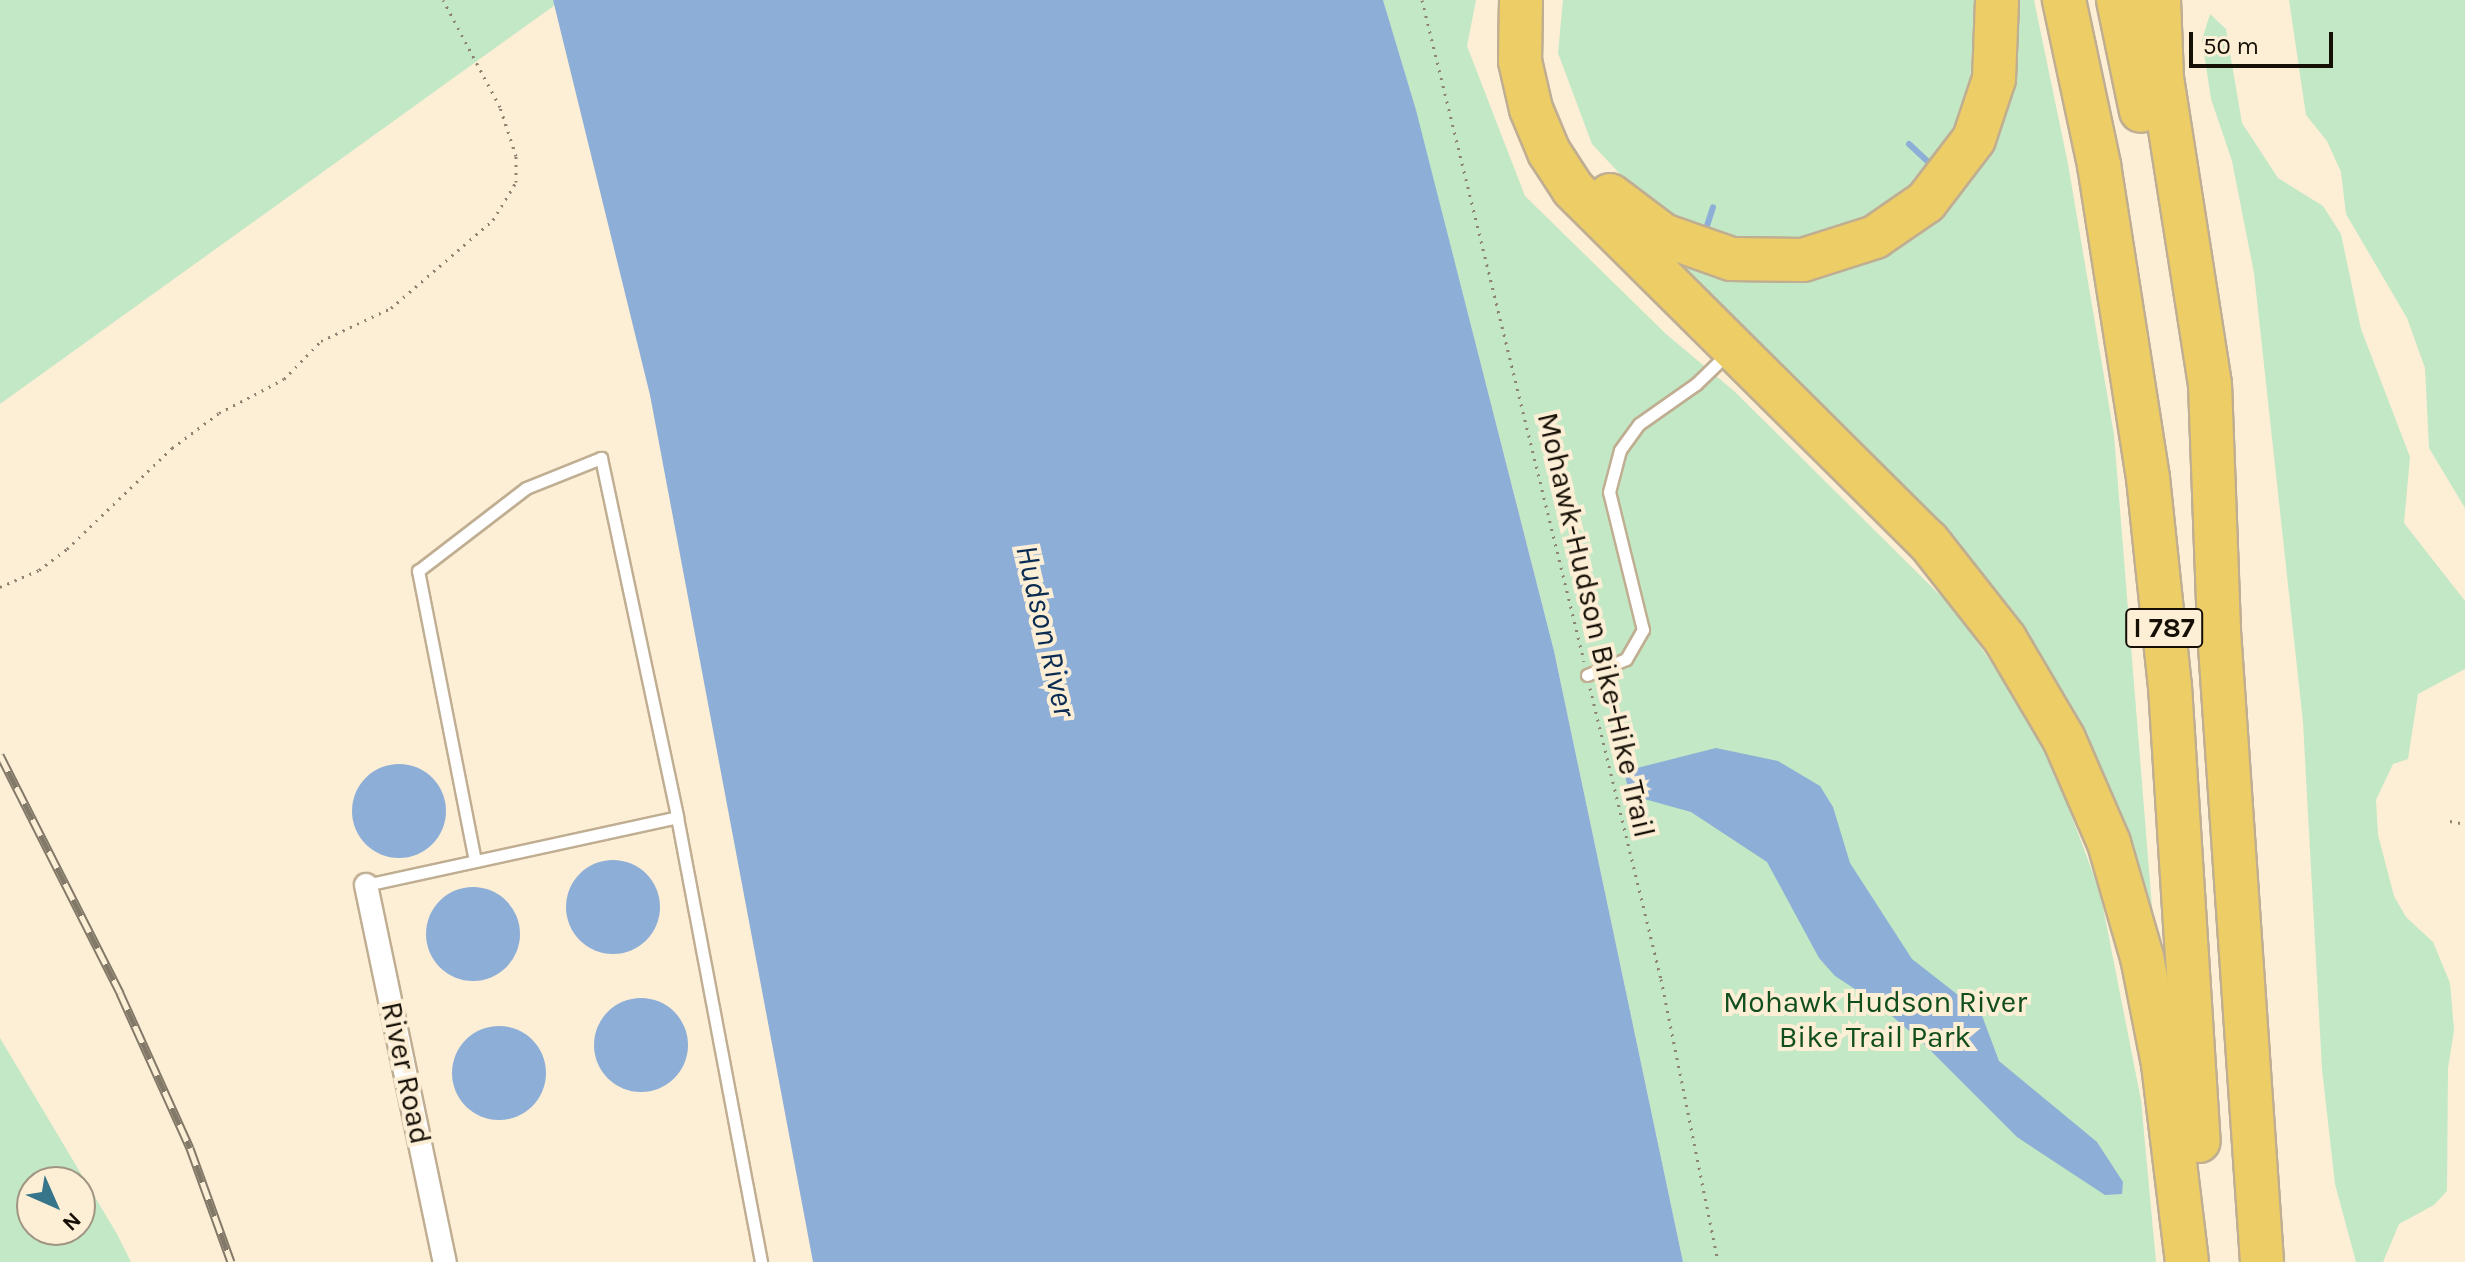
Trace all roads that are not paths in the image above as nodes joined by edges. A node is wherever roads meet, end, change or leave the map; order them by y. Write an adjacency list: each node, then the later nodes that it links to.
1 (1521, 0): 7 (highway)
2 (1545, 0): 3 (highway)
3 (1997, 0)
4 (2064, 0): 16 (highway, I 787)
5 (2118, 0): 8 (highway, I 787)
6 (2159, 0): 8 (highway)
7 (1734, 348): 9 (lane); 15 (highway)
8 (2219, 631): 17 (highway, I 787)
9 (1587, 675)
10 (677, 817): 11 (lane); 11 (lane); 14 (lane)
11 (475, 861): 12 (lane)
12 (366, 885): 13 (street, River Road)
13 (445, 1262)
14 (761, 1262)
15 (2187, 1262)
16 (2207, 1262)
17 (2262, 1262)

